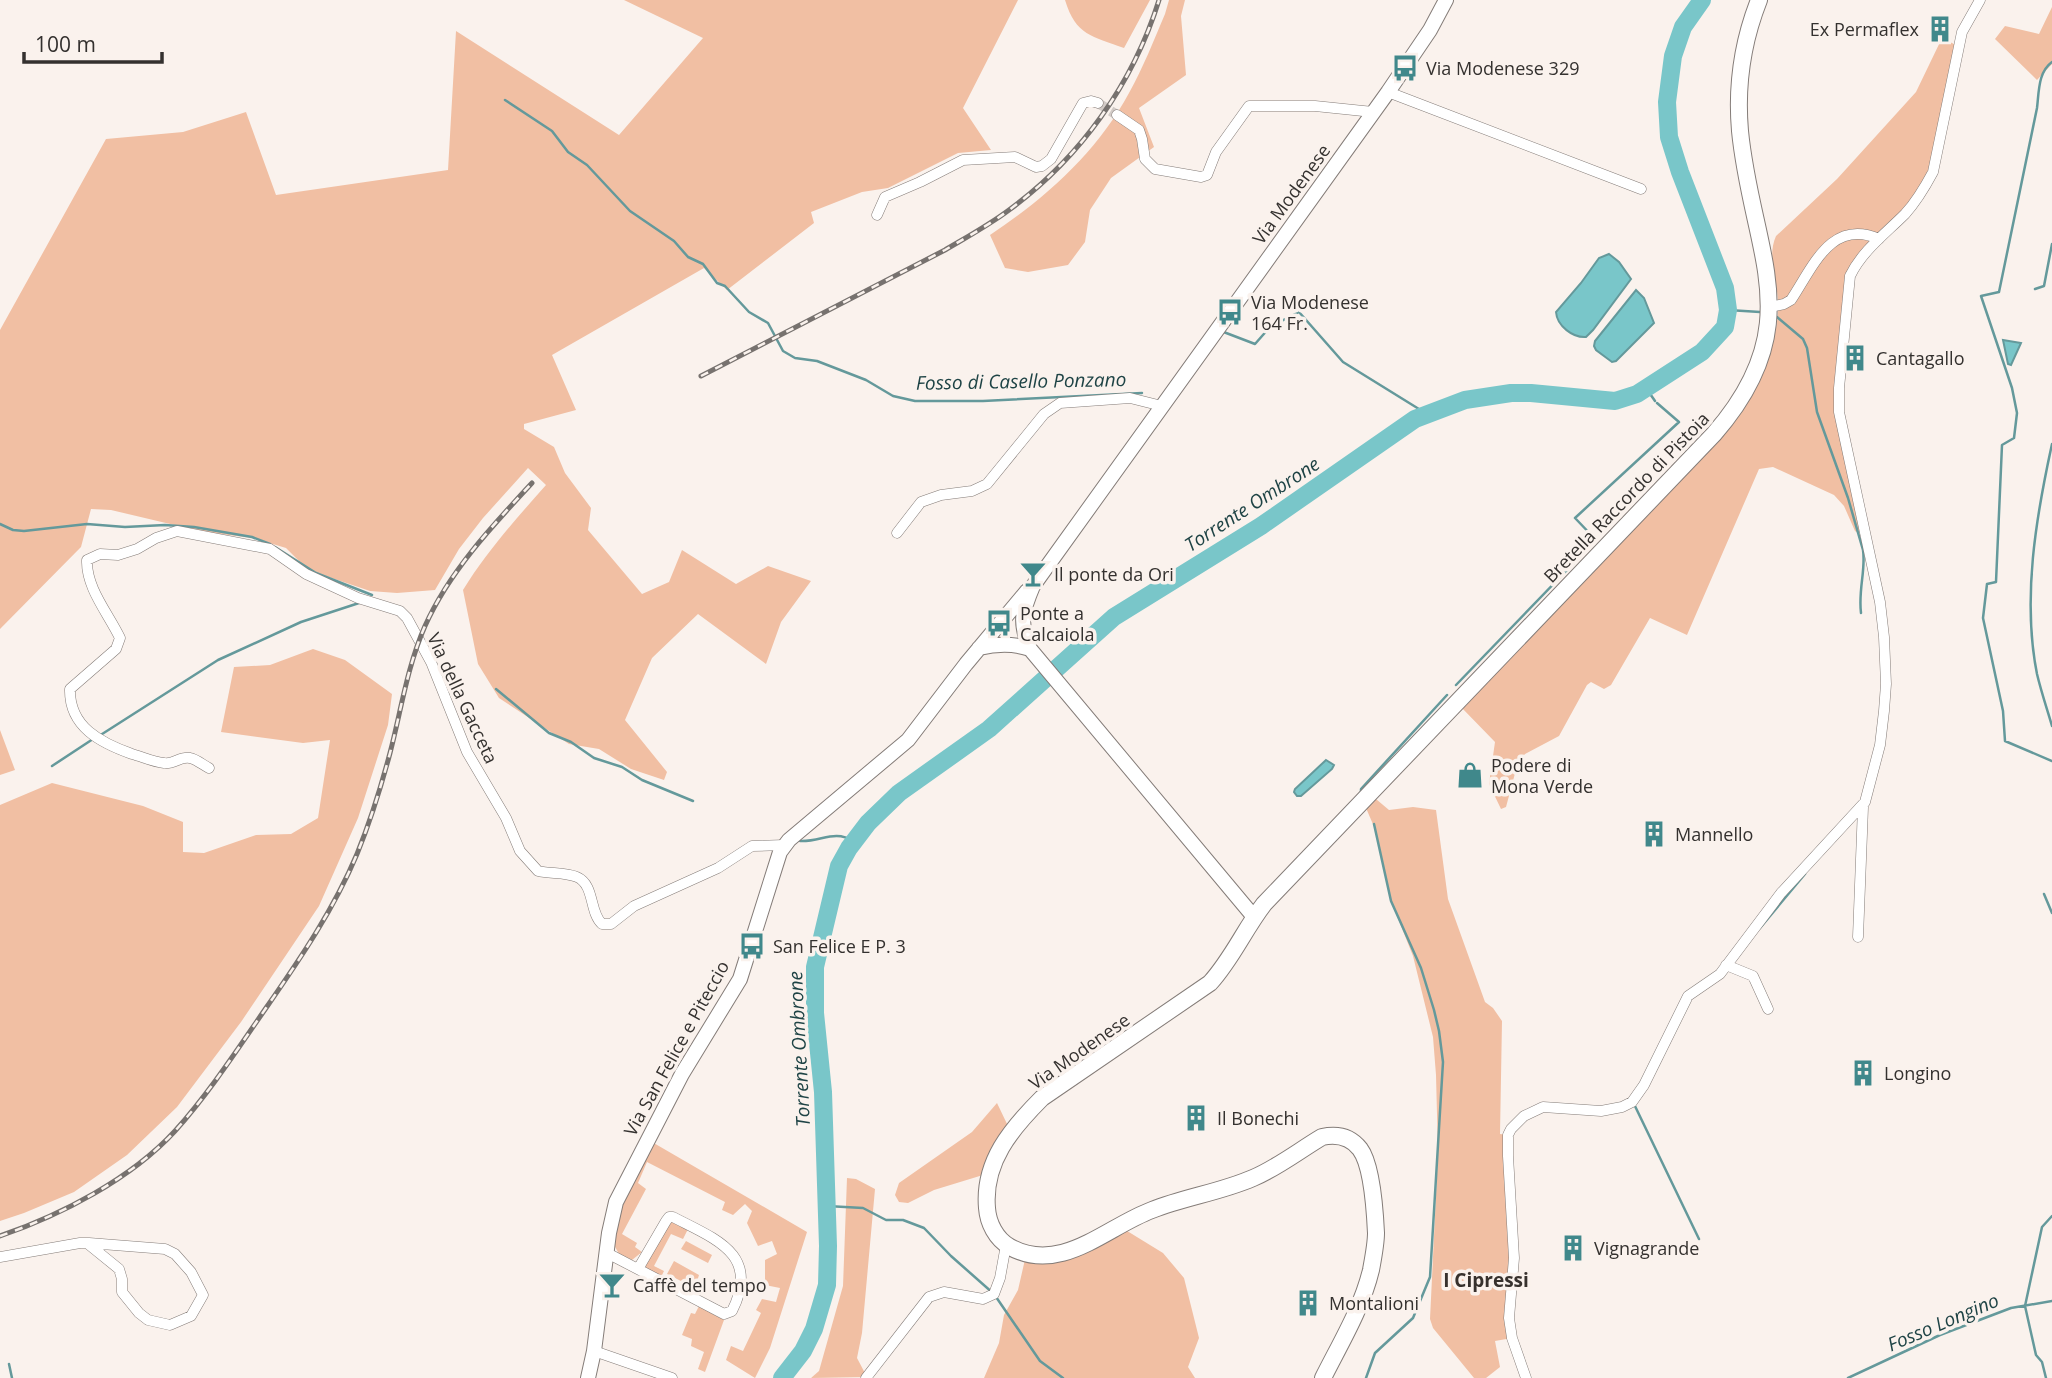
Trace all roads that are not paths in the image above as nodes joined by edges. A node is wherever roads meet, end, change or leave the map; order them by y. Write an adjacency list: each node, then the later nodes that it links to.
1 (1446, 0): 4 (street, Via Modenese)
2 (1759, 0): 11 (main road, Bretella Raccordo di Pistoia)
3 (1980, 0): 10 (street)
4 (1388, 92): 6 (street, Via Modenese); 8 (street)
5 (1098, 103): 9 (street)
6 (1373, 112): 7 (street); 12 (street, Via Modenese)
7 (1117, 115)
8 (1641, 190)
9 (877, 215)
10 (1878, 239): 11 (street); 18 (street)
11 (1770, 307): 20 (main road, Bretella Raccordo di Pistoia)
12 (1162, 406): 13 (street); 14 (street, Via Modenese)
13 (897, 533)
14 (1033, 586): 15 (street); 16 (street)
15 (979, 648): 16 (street); 19 (street)
16 (1034, 654): 20 (street)
17 (209, 768): 19 (street, Via della Gacceta)
18 (1863, 806): 21 (street); 22 (street)
19 (784, 845): 26 (street, Via San Felice e Piteccio)
20 (1254, 917): 25 (main road, Via Modenese)
21 (1858, 937)
22 (1726, 965): 23 (street); 34 (street)
23 (1768, 1009)
24 (87, 1243): 24 (street); 27 (street)
25 (1006, 1245): 32 (street); 33 (main road)
26 (607, 1254): 28 (street); 29 (street, Via San Felice e Piteccio)
27 (0, 1257)
28 (638, 1269): 28 (street)
29 (594, 1351): 30 (street, Via San Felice e Piteccio); 31 (street)
30 (588, 1378)
31 (672, 1378)
32 (866, 1378)
33 (1323, 1378)
34 (1525, 1378)

